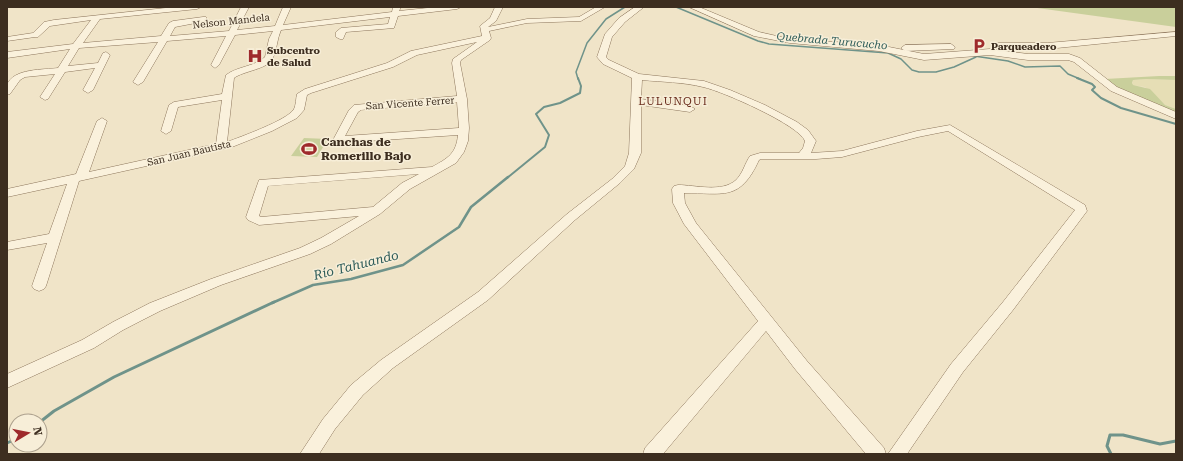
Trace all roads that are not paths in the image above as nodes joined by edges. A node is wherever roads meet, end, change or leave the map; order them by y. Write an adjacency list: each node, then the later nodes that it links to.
1 (197, 7): 9 (street)
2 (245, 7): 14 (street)
3 (287, 7): 13 (street)
4 (499, 7): 15 (street)
5 (601, 7): 15 (street)
6 (640, 7): 27 (street)
7 (693, 7): 21 (street)
8 (460, 9): 10 (street, Nelson Mandela)
9 (142, 10): 11 (street)
10 (396, 10): 13 (street, Nelson Mandela); 17 (street)
11 (98, 17): 18 (street); 20 (street)
12 (203, 19): 19 (street)
13 (280, 27): 14 (street, Nelson Mandela); 31 (street)
14 (231, 32): 19 (street, Nelson Mandela); 25 (street)
15 (485, 34): 33 (street); 40 (street, San Juan Bautista)
16 (1176, 34): 21 (street)
17 (340, 37)
18 (7, 38)
19 (164, 38): 20 (street, Nelson Mandela); 28 (street)
20 (76, 46): 22 (street, Nelson Mandela); 26 (street)
21 (879, 48): 36 (street)
22 (7, 55)
23 (106, 55): 24 (street)
24 (100, 65): 26 (street); 29 (street)
25 (215, 65)
26 (61, 70): 30 (street); 32 (street)
27 (637, 77): 34 (street); 41 (street)
28 (138, 82)
29 (88, 90)
30 (7, 92)
31 (226, 96): 38 (street); 40 (street)
32 (45, 97)
33 (462, 99): 39 (street); 39 (street, San Vicente Ferrer)
34 (637, 101): 35 (street); 51 (street)
35 (690, 109)
36 (1176, 116)
37 (102, 121): 43 (street)
38 (166, 131)
39 (464, 132): 42 (street)
40 (221, 147): 43 (street, San Juan Bautista)
41 (803, 155): 49 (street); 54 (street)
42 (434, 170): 45 (street); 45 (street)
43 (77, 178): 44 (street, San Juan Bautista); 46 (street)
44 (7, 193)
45 (376, 211): 50 (street)
46 (55, 237): 47 (street); 48 (street)
47 (7, 246)
48 (38, 286)
49 (766, 321): 52 (street); 53 (street)
50 (7, 381)
51 (310, 454)
52 (652, 454)
53 (877, 454)
54 (897, 454)

